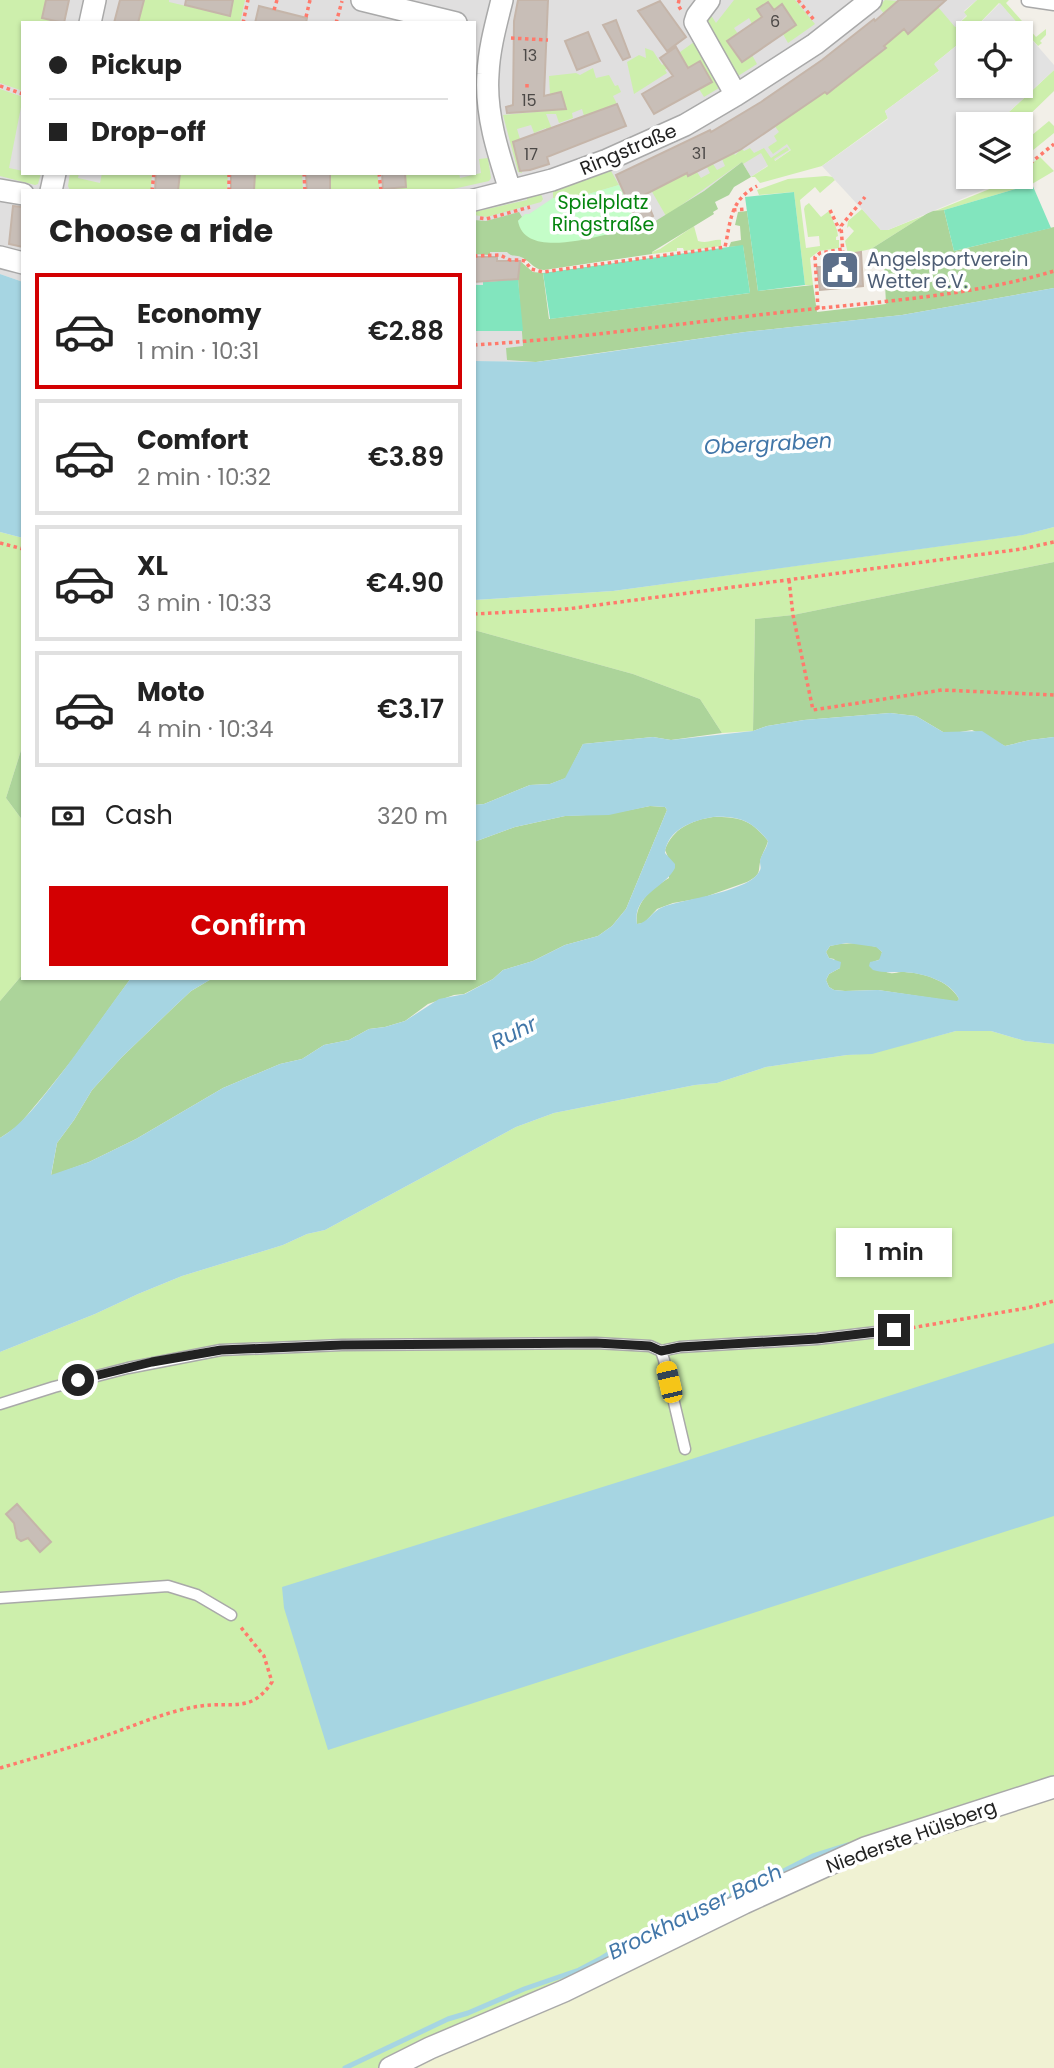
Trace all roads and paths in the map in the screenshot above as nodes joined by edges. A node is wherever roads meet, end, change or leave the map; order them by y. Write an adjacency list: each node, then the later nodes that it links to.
1 (96, 0): 15 (street)
2 (248, 0): 16 (path)
3 (277, 0): 13 (path)
4 (310, 0): 14 (path)
5 (342, 0): 17 (path)
6 (362, 0): 18 (street)
7 (502, 0): 19 (street)
8 (709, 0): 24 (street)
9 (798, 0): 20 (path)
10 (871, 0): 20 (street, Ringstraße)
11 (1027, 1): 12 (lane)
12 (1054, 5)
13 (274, 10)
14 (306, 17)
15 (91, 21)
16 (243, 21)
17 (337, 21)
18 (448, 21)
19 (487, 32): 21 (path); 29 (street)
20 (827, 35): 24 (street, Ringstraße)
21 (548, 40)
22 (0, 86): 23 (path)
23 (21, 93)
24 (736, 95): 29 (street, Ringstraße)
25 (1054, 144): 26 (path)
26 (1033, 161)
27 (757, 186): 34 (path)
28 (0, 190): 30 (street)
29 (510, 190): 32 (street, Ringstraße)
30 (21, 194)
31 (865, 197): 36 (path)
32 (476, 199)
33 (747, 209): 34 (path)
34 (733, 210): 37 (path)
35 (830, 211): 36 (path)
36 (841, 233): 41 (path)
37 (476, 256)
38 (0, 257): 39 (street)
39 (21, 262)
40 (1054, 271): 41 (path)
41 (818, 309): 42 (path)
42 (476, 345)
43 (1054, 542): 46 (path)
44 (0, 543): 45 (path)
45 (21, 548)
46 (789, 580): 47 (path); 48 (path)
47 (476, 614)
48 (1054, 695)
49 (1054, 1301): 50 (path)
50 (894, 1330): 51 (lane)
51 (661, 1351): 52 (lane); 53 (lane)
52 (0, 1404)
53 (685, 1449)
54 (0, 1598): 55 (lane)
55 (231, 1615): 56 (path)
56 (0, 1768)
57 (1054, 1787): 58 (street, Niederste Hülsberg)
58 (390, 2068)

